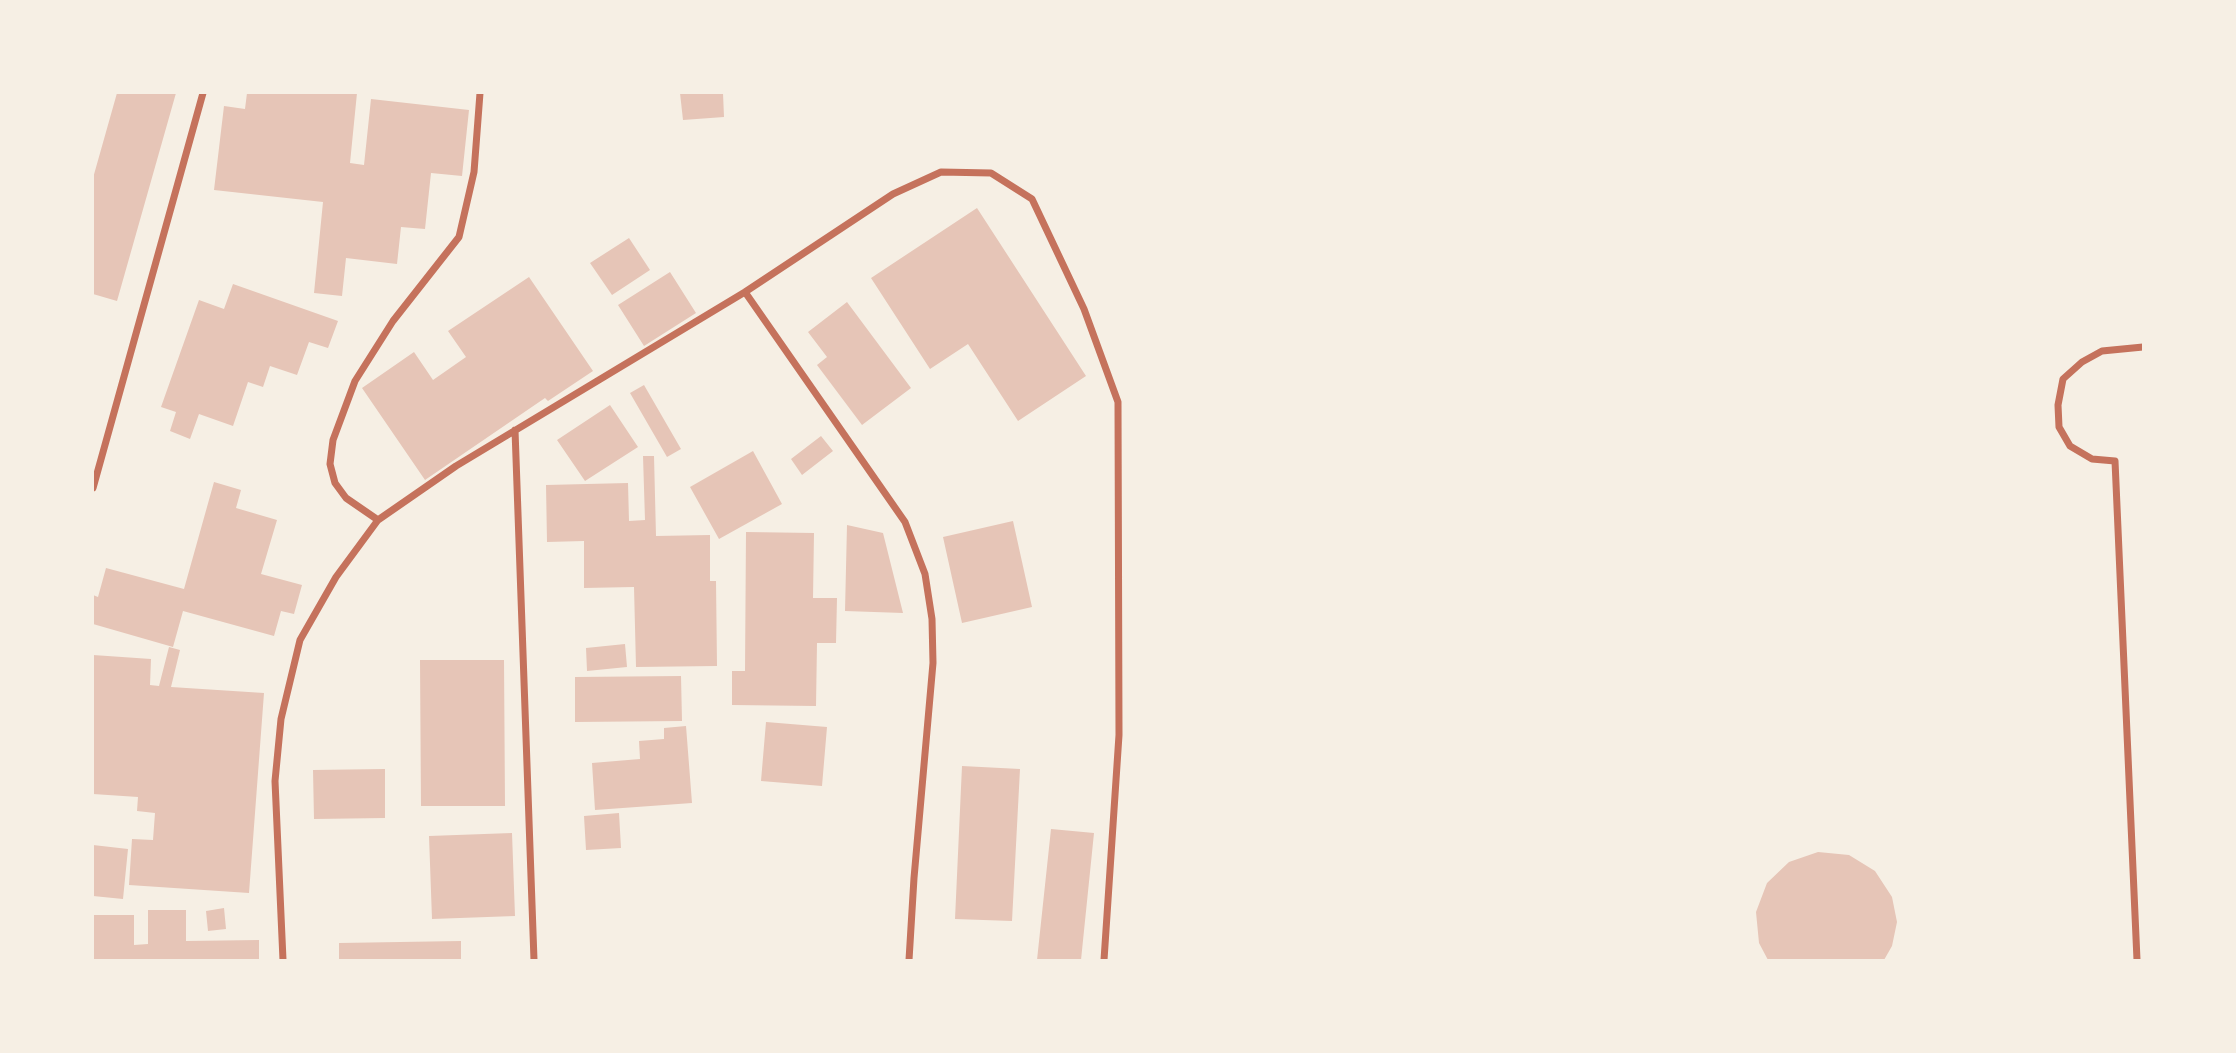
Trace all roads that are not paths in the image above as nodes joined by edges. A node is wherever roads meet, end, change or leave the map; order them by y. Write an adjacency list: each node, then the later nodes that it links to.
1 (202, 93): 6 (street)
2 (480, 93): 7 (street)
3 (745, 292): 5 (street); 10 (street); 11 (street)
4 (2143, 347): 12 (street)
5 (515, 430): 7 (street); 9 (street)
6 (93, 488)
7 (377, 520): 8 (street)
8 (283, 960)
9 (534, 960)
10 (909, 960)
11 (1104, 960)
12 (2137, 960)

